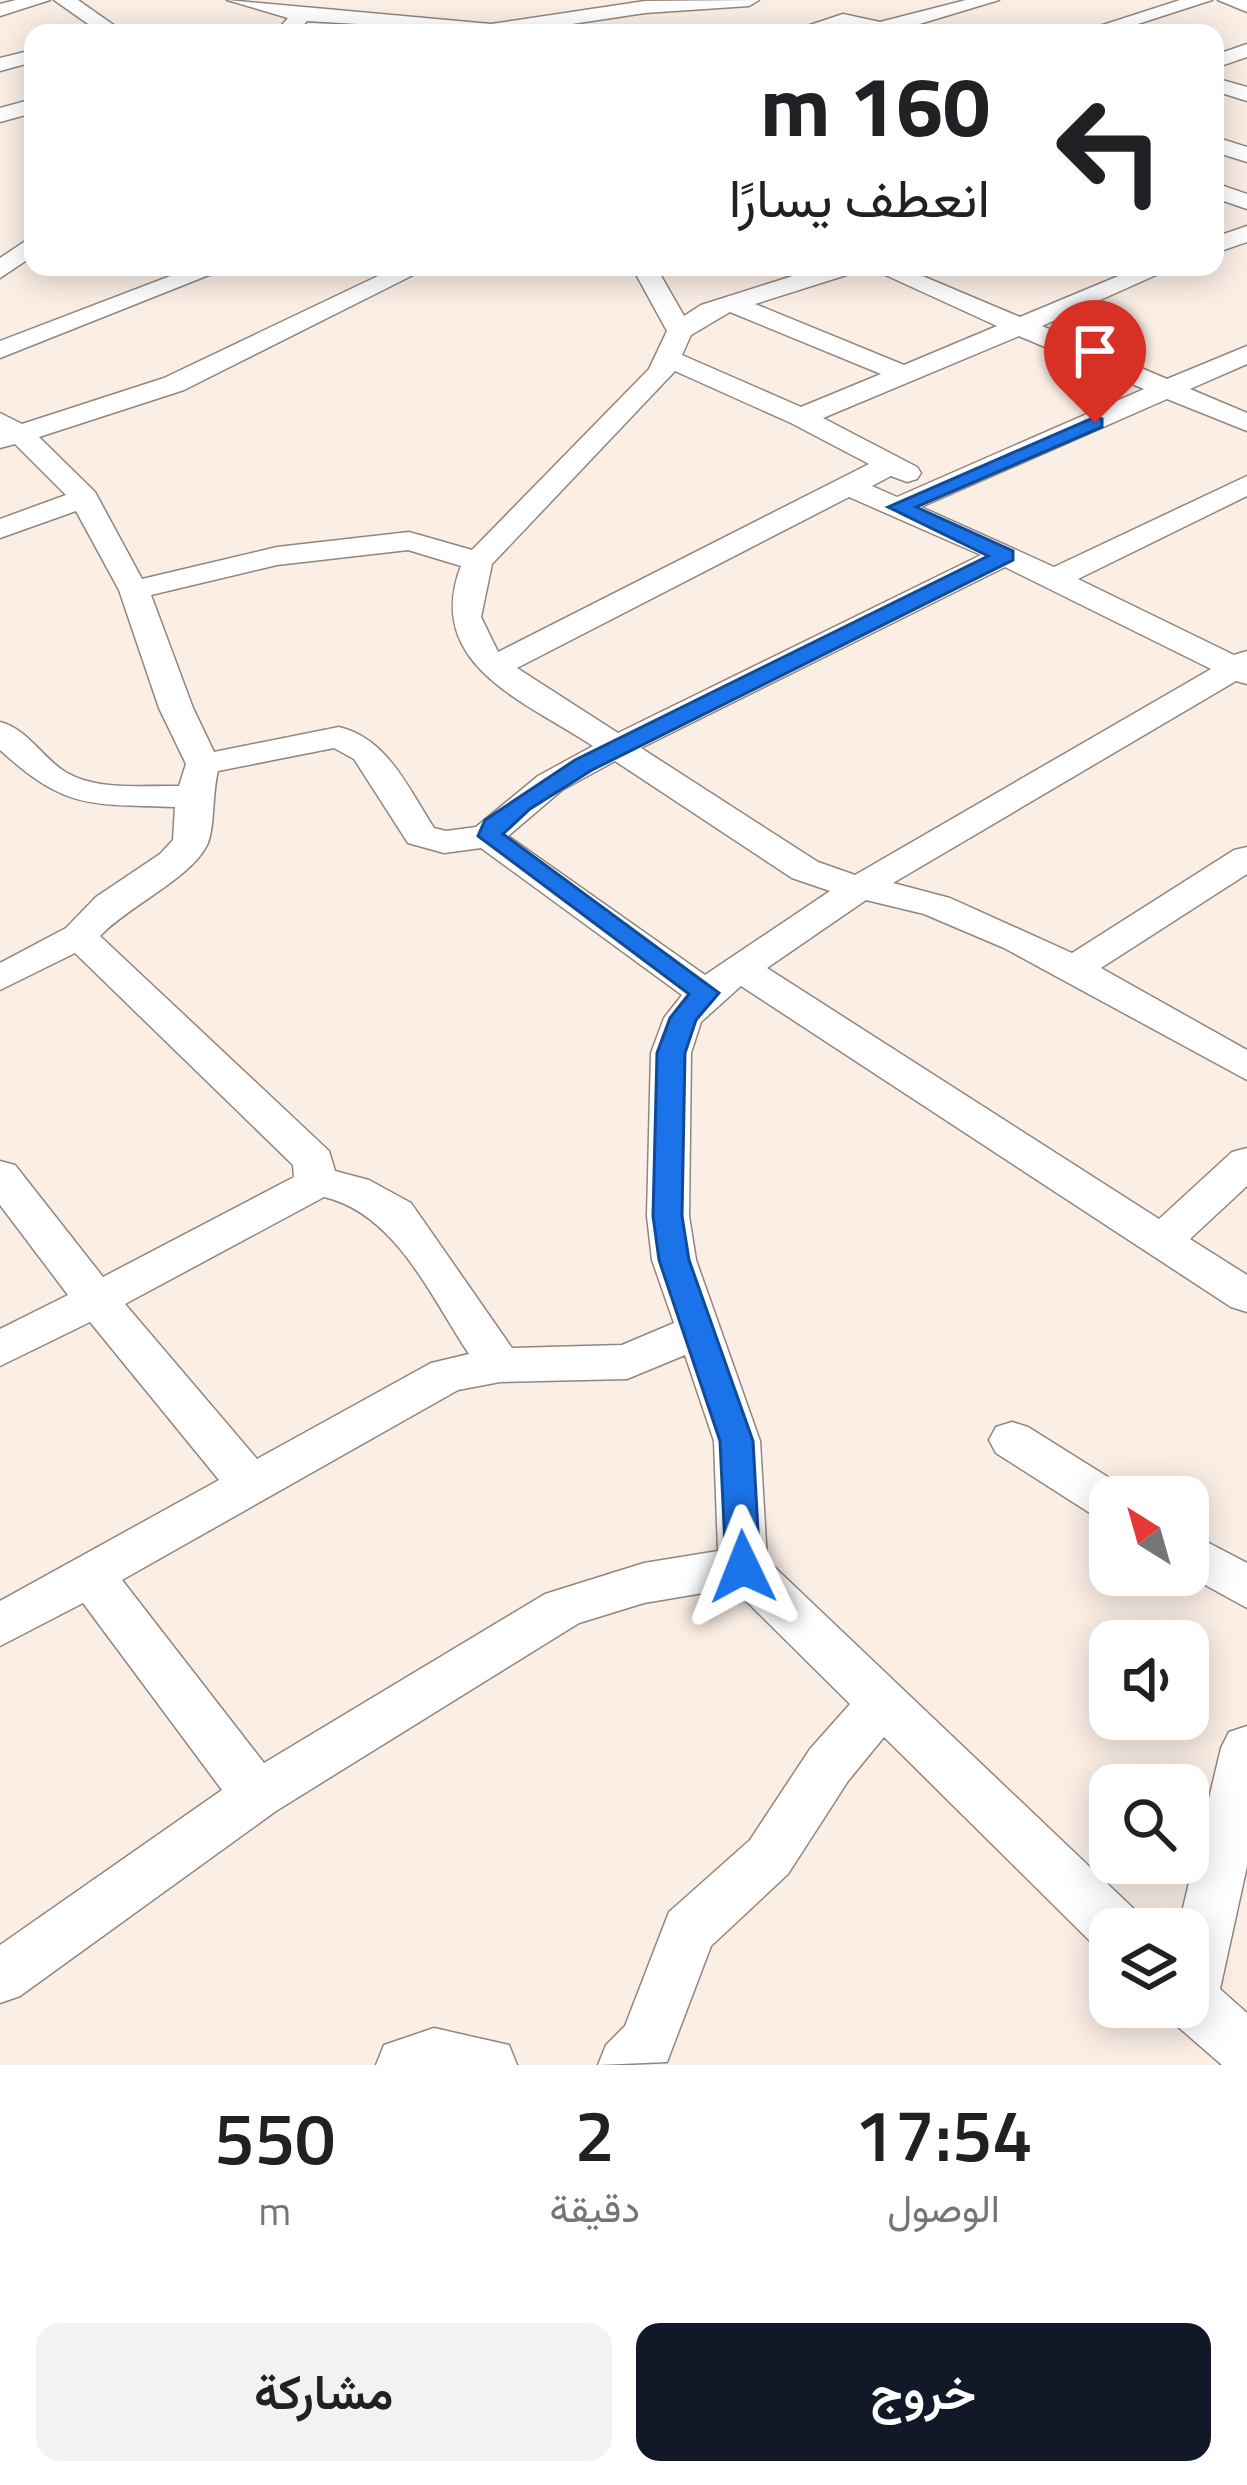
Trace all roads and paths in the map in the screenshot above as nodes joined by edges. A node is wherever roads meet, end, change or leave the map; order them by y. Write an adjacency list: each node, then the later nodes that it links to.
1 (40, 0): 10 (street)
2 (64, 0): 13 (street)
3 (237, 0): 11 (street)
4 (749, 0): 9 (street)
5 (988, 0): 20 (street)
6 (1228, 0): 8 (street)
7 (1186, 1): 12 (street)
8 (1247, 6)
9 (645, 8): 16 (street); 17 (street)
10 (0, 10)
11 (302, 15): 14 (street); 15 (street)
12 (1130, 20): 21 (street); 22 (street)
13 (102, 24)
14 (294, 24)
15 (404, 24)
16 (544, 24)
17 (690, 24)
18 (829, 24): 19 (street)
19 (863, 24)
20 (913, 24)
21 (1117, 24)
22 (1141, 24)
23 (24, 250): 24 (street)
24 (0, 271)
25 (194, 276): 34 (street)
26 (398, 276): 40 (street)
27 (647, 276): 33 (street)
28 (818, 276): 31 (street)
29 (900, 276): 32 (street)
30 (1142, 276): 32 (street)
31 (730, 303): 33 (street); 36 (street)
32 (1021, 329): 36 (street); 37 (street)
33 (674, 345): 38 (street); 49 (street)
34 (0, 350)
35 (1247, 354): 37 (street)
36 (906, 375): 38 (street)
37 (1169, 391): 39 (street); 44 (street)
38 (800, 417): 41 (street)
39 (1247, 423)
40 (7, 433): 45 (street)
41 (888, 466): 43 (street); 44 (street)
42 (1247, 485): 50 (street)
43 (848, 486): 46 (street); 52 (street)
44 (945, 488): 46 (street)
45 (85, 499): 47 (street); 51 (street)
46 (898, 507): 48 (street)
47 (0, 529)
48 (1005, 556): 50 (street); 55 (street)
49 (478, 561): 51 (street); 52 (street)
50 (1052, 580): 53 (street)
51 (134, 590): 56 (street)
52 (494, 667): 55 (street)
53 (1243, 668): 59 (street)
54 (0, 732): 56 (street)
55 (618, 746): 57 (street); 59 (street)
56 (198, 780): 57 (street); 60 (street)
57 (490, 836): 64 (street)
58 (1247, 858): 61 (street)
59 (856, 890): 61 (street); 62 (street)
60 (79, 936): 63 (street); 68 (street)
61 (1073, 969): 65 (street)
62 (743, 970): 64 (street); 69 (street)
63 (0, 978)
64 (705, 993): 72 (street)
65 (1247, 1067)
66 (1247, 1162): 69 (street)
67 (0, 1175): 71 (street)
68 (315, 1181): 71 (street); 74 (street)
69 (1161, 1241): 70 (street)
70 (1247, 1296)
71 (96, 1300): 73 (street); 76 (street)
72 (700, 1330): 74 (street); 79 (street)
73 (0, 1349)
74 (500, 1365): 76 (street)
75 (1012, 1440): 77 (street)
76 (250, 1485): 80 (street)
77 (1089, 1489)
78 (1209, 1564): 81 (street)
79 (743, 1567): 83 (street); 85 (street)
80 (90, 1575): 82 (street); 85 (street)
81 (1247, 1588)
82 (0, 1625)
83 (881, 1704): 86 (street); 93 (street)
84 (1247, 1748): 87 (street)
85 (257, 1796): 88 (street)
86 (1094, 1908)
87 (1209, 1912)
88 (0, 1977)
89 (1209, 2017): 90 (street)
90 (1247, 2050)
91 (405, 2065): 92 (street)
92 (488, 2065)
93 (627, 2065)

